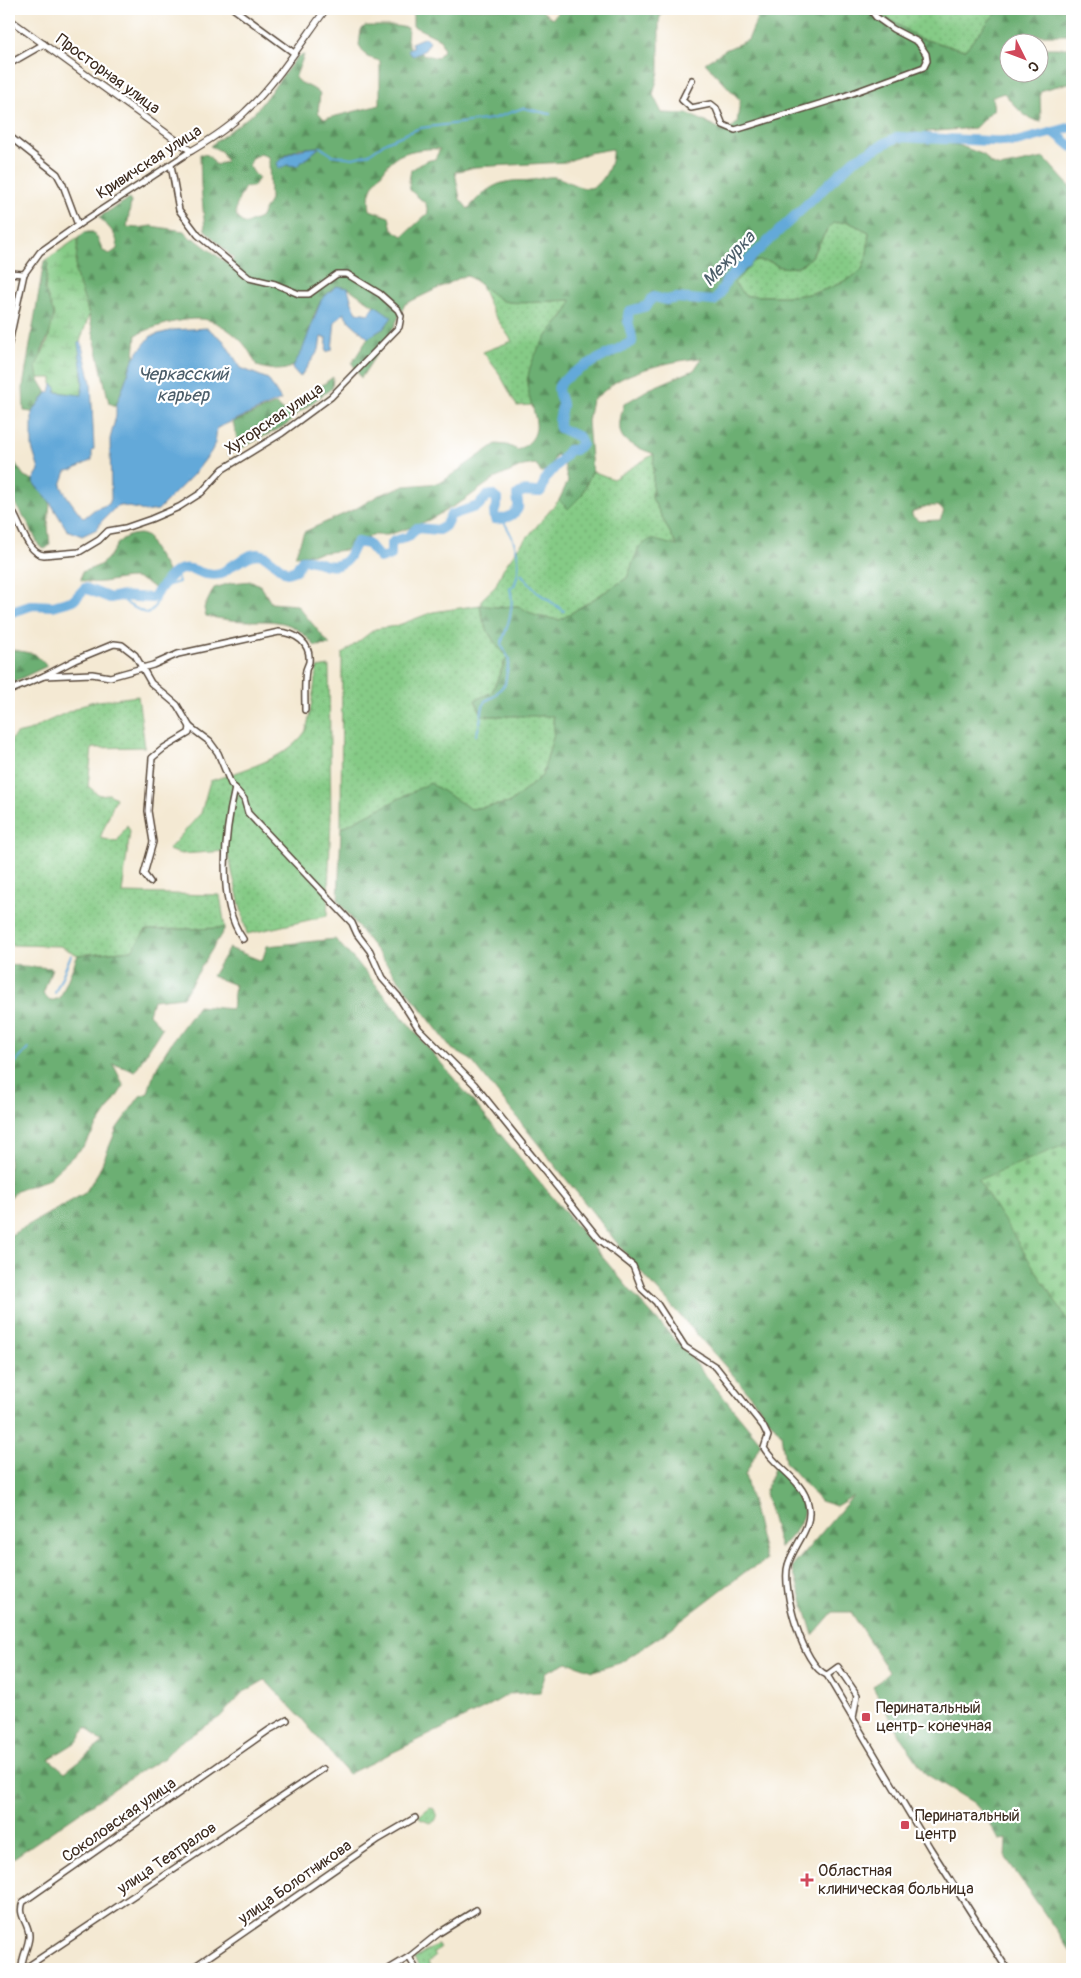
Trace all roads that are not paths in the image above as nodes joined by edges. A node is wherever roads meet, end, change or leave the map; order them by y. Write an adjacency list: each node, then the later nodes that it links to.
1 (234, 9): 6 (street)
2 (326, 9): 6 (street, Кривичская улица)
3 (870, 9): 8 (street)
4 (9, 19): 5 (street, Просторная улица)
5 (44, 44): 7 (street); 10 (street, Просторная улица)
6 (294, 53): 10 (street, Кривичская улица)
7 (9, 64)
8 (692, 80)
9 (9, 136): 12 (street)
10 (191, 151): 11 (street, Кривичская улица)
11 (171, 165): 12 (street, Кривичская улица); 16 (street, Хуторская улица)
12 (78, 225): 14 (street, Кривичская улица)
13 (9, 273): 14 (street)
14 (24, 274): 15 (street, Кривичская улица)
15 (9, 343)
16 (9, 506)
17 (142, 667): 18 (street); 18 (street); 20 (street); 21 (street)
18 (44, 676): 19 (street)
19 (9, 691)
20 (305, 710)
21 (190, 727): 22 (street); 23 (street)
22 (235, 788): 24 (street); 25 (street)
23 (150, 882)
24 (243, 939)
25 (827, 1675): 26 (street); 26 (street)
26 (853, 1718): 37 (street)
27 (287, 1720): 32 (street, Соколовская улица)
28 (323, 1768): 33 (street, улица Театралов)
29 (414, 1818): 34 (street, улица Болотникова)
30 (476, 1910): 31 (street)
31 (409, 1957): 35 (street); 36 (street)
32 (22, 1969)
33 (27, 1969)
34 (191, 1969)
35 (389, 1969)
36 (416, 1969)
37 (1007, 1969)

